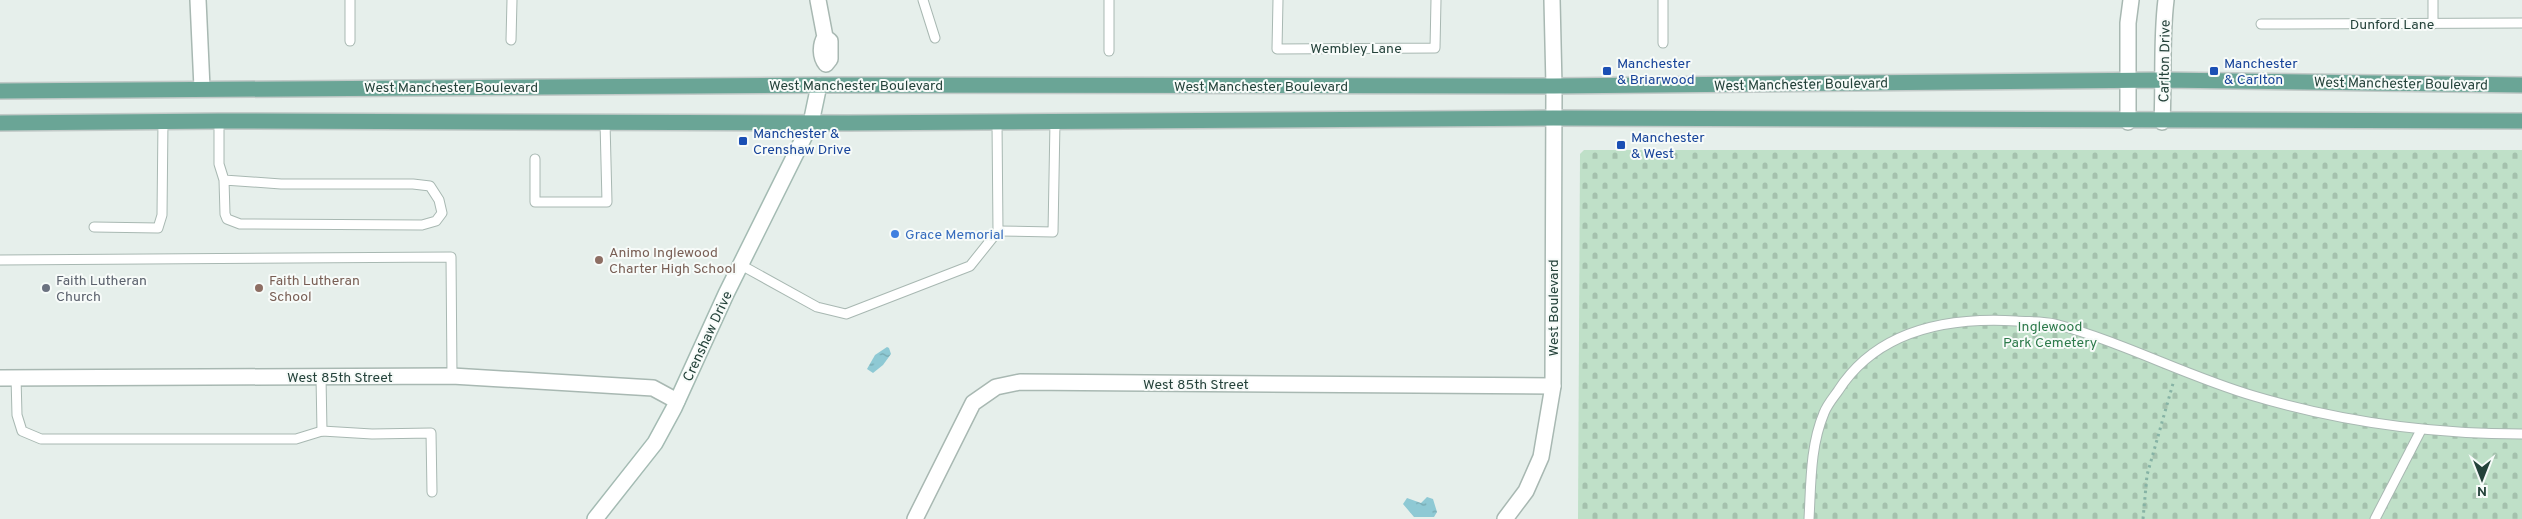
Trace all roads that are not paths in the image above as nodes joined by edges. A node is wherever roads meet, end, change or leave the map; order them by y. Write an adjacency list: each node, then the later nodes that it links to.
1 (198, 0): 27 (street)
2 (350, 0): 19 (lane)
3 (512, 0): 18 (lane)
4 (818, 0): 24 (street, Crenshaw Drive)
5 (923, 0): 17 (lane)
6 (1109, 0): 21 (lane)
7 (1278, 0): 8 (lane, Wembley Lane)
8 (1436, 0)
9 (1552, 0): 26 (street, West Boulevard)
10 (1663, 0): 20 (lane)
11 (2131, 0): 23 (street)
12 (2166, 0): 22 (street, Carlton Drive)
13 (2433, 0): 16 (lane)
14 (2522, 23): 16 (lane, Dunford Lane)
15 (2261, 24): 16 (lane, Dunford Lane)
16 (2433, 24)
17 (935, 38)
18 (511, 40)
19 (350, 41)
20 (1663, 43)
21 (1109, 51)
22 (2164, 80): 23 (main road, West Manchester Boulevard); 25 (main road, West Manchester Boulevard); 36 (street, Carlton Drive)
23 (2129, 81): 26 (main road, West Manchester Boulevard); 35 (street)
24 (819, 85): 26 (main road, West Manchester Boulevard); 27 (main road, West Manchester Boulevard); 38 (street, Crenshaw Drive)
25 (2522, 85)
26 (1554, 86): 29 (street, West Boulevard)
27 (202, 88): 28 (main road, West Manchester Boulevard)
28 (0, 91)
29 (1553, 118): 34 (main road); 35 (main road); 50 (street, West Boulevard)
30 (163, 121): 31 (main road); 37 (main road); 42 (lane)
31 (219, 121): 33 (main road); 41 (lane)
32 (2522, 121): 36 (main road)
33 (605, 122): 38 (main road); 40 (lane)
34 (1055, 122): 39 (main road); 43 (lane)
35 (2128, 122): 36 (main road)
36 (2162, 122)
37 (0, 123)
38 (812, 123): 39 (main road); 45 (street, Crenshaw Drive)
39 (997, 123): 43 (lane)
40 (535, 159)
41 (224, 180): 41 (lane)
42 (94, 227)
43 (998, 231): 45 (lane)
44 (0, 260): 46 (lane)
45 (741, 265): 51 (street, Crenshaw Drive)
46 (452, 376): 47 (street, West 85th Street); 51 (street, West 85th Street)
47 (321, 377): 49 (street, West 85th Street); 52 (lane)
48 (0, 378): 49 (street, West 85th Street)
49 (16, 378): 52 (lane)
50 (1554, 386): 57 (street, West 85th Street); 58 (street, West Boulevard)
51 (677, 401): 56 (street, Crenshaw Drive)
52 (322, 430): 55 (lane)
53 (2421, 430): 54 (lane); 59 (lane); 60 (lane)
54 (2522, 434)
55 (432, 492)
56 (595, 519)
57 (915, 519)
58 (1505, 519)
59 (1809, 519)
60 (2375, 519)

